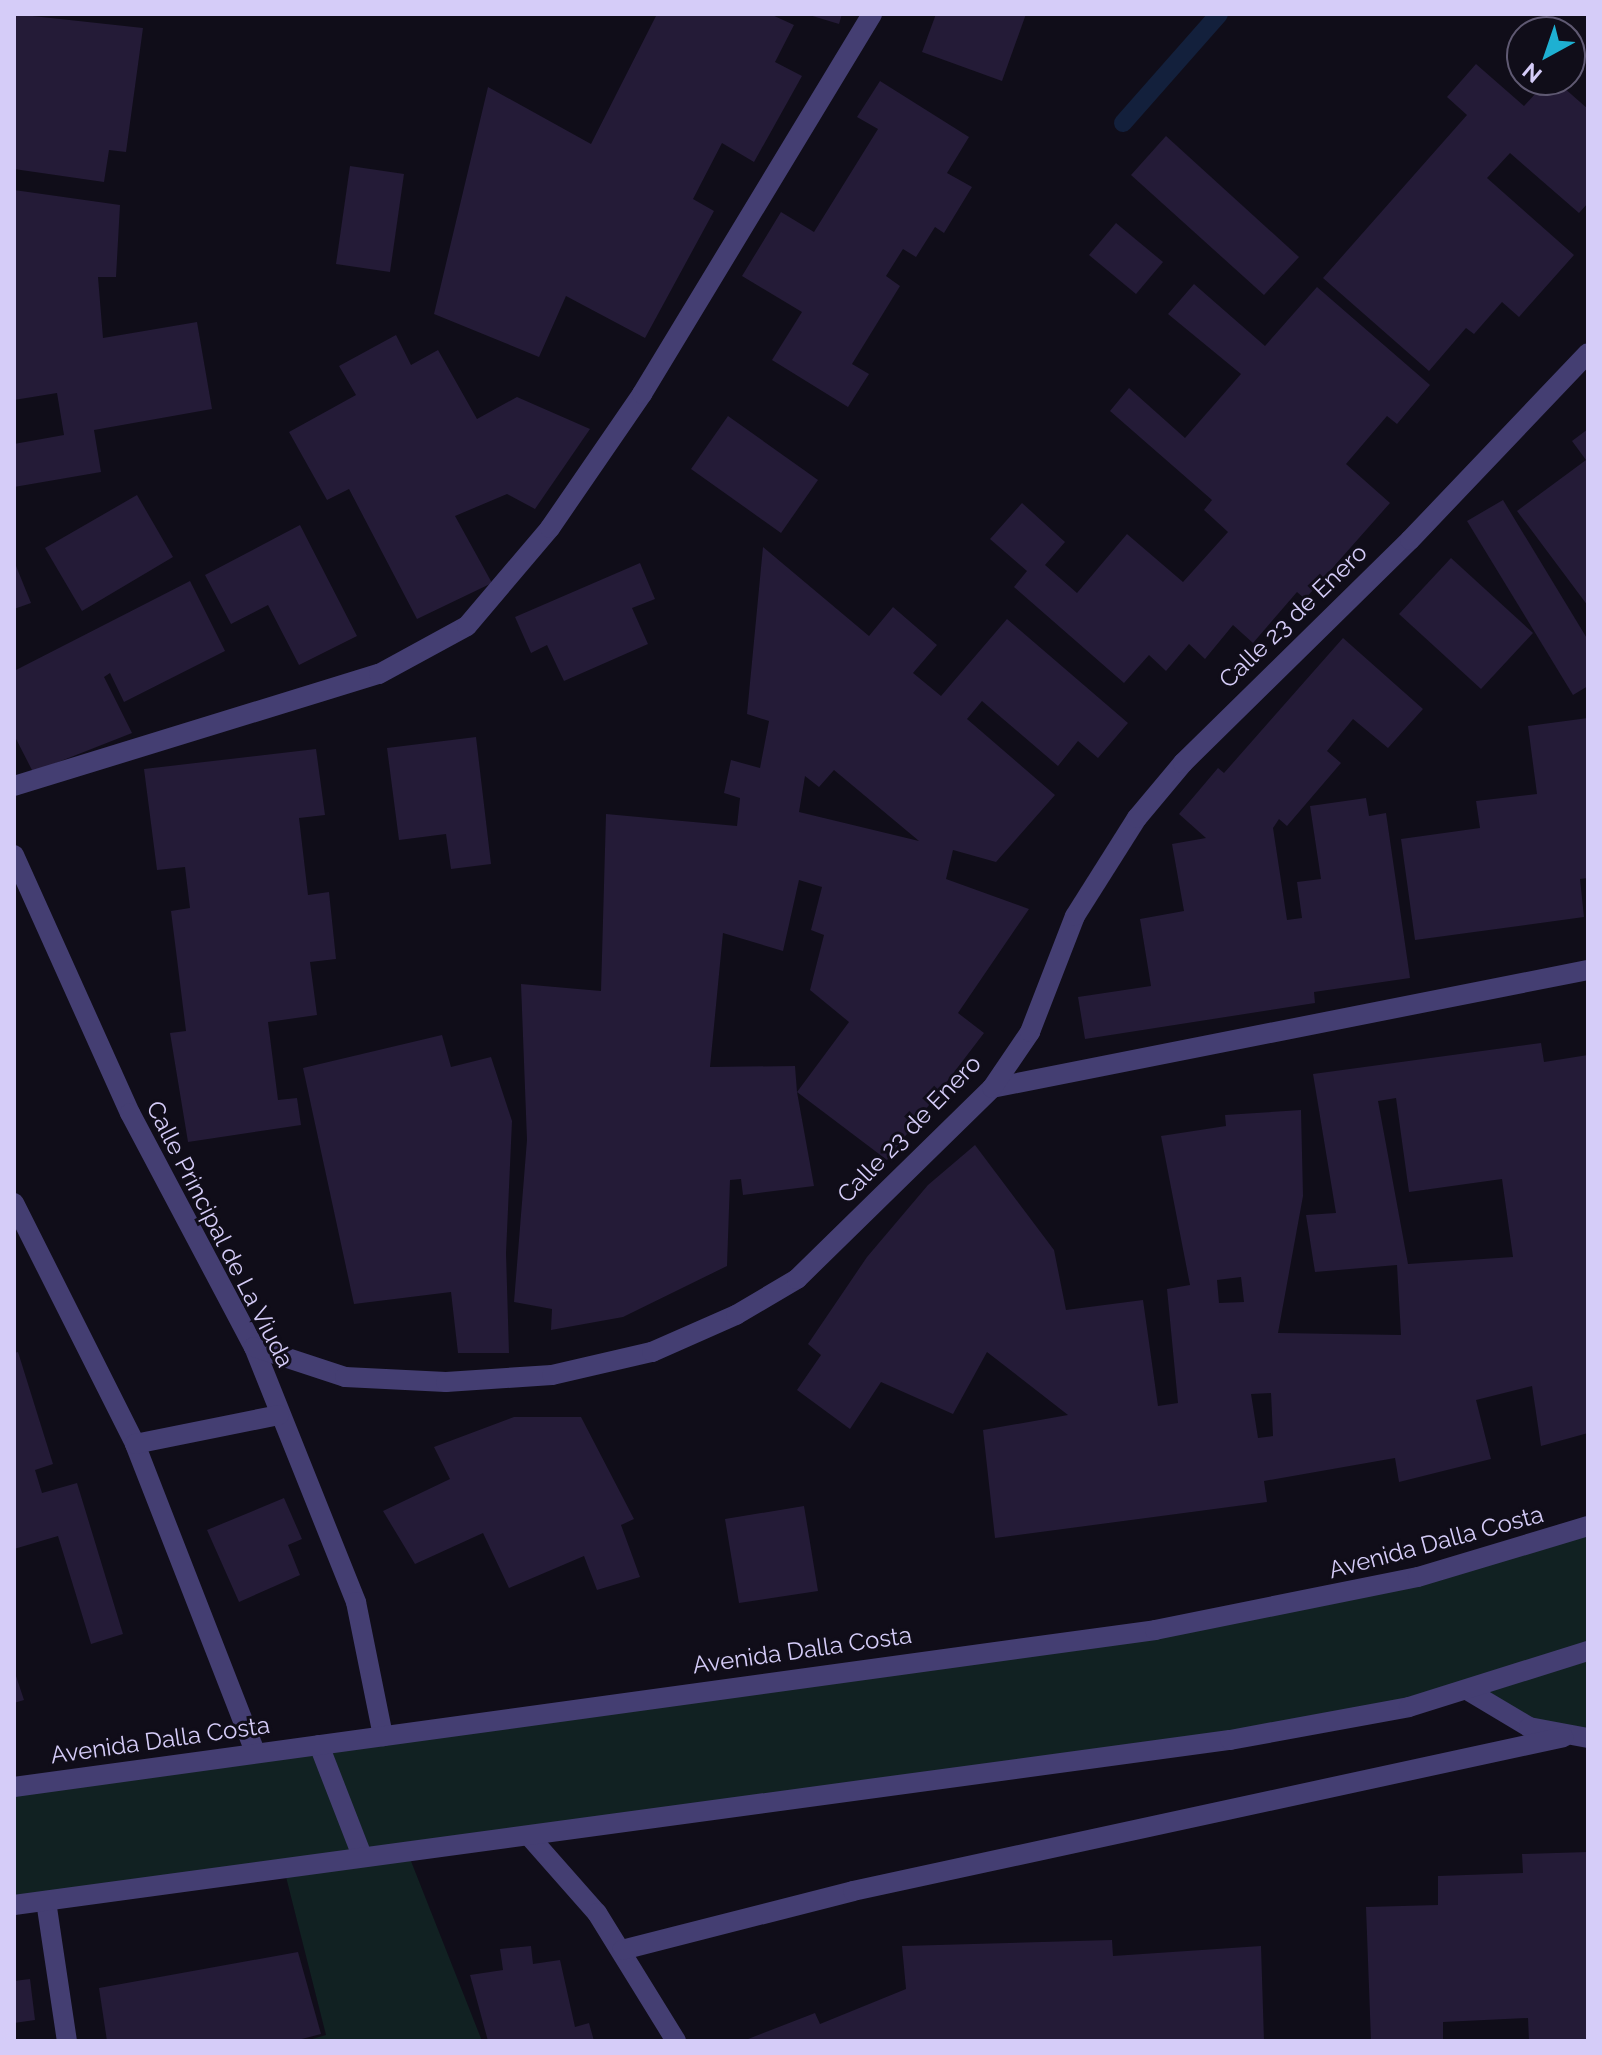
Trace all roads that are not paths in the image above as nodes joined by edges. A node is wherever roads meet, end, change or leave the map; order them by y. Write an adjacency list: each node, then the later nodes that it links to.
1 (872, 14): 3 (street)
2 (1588, 353): 6 (street, Calle 23 de Enero)
3 (14, 786)
4 (14, 855): 8 (street, Calle Principal de La Viuda)
5 (1588, 970): 6 (street)
6 (992, 1088): 8 (street, Calle 23 de Enero)
7 (14, 1203): 10 (street)
8 (254, 1347): 9 (street, Calle Principal de La Viuda)
9 (279, 1415): 10 (street); 14 (street, Calle Principal de La Viuda)
10 (135, 1444): 18 (street)
11 (1588, 1526): 14 (street, Avenida Dalla Costa)
12 (1588, 1651): 13 (street)
13 (1467, 1690): 15 (street); 20 (street)
14 (383, 1736): 17 (street, Avenida Dalla Costa)
15 (1564, 1737): 16 (street); 24 (street)
16 (1588, 1738)
17 (319, 1745): 18 (street, Avenida Dalla Costa); 21 (street)
18 (255, 1752): 19 (street, Avenida Dalla Costa)
19 (14, 1787)
20 (529, 1836): 21 (street); 24 (street)
21 (362, 1856): 22 (street)
22 (46, 1901): 23 (street); 25 (street)
23 (14, 1905)
24 (622, 1950): 26 (street)
25 (67, 2041)
26 (676, 2041)

